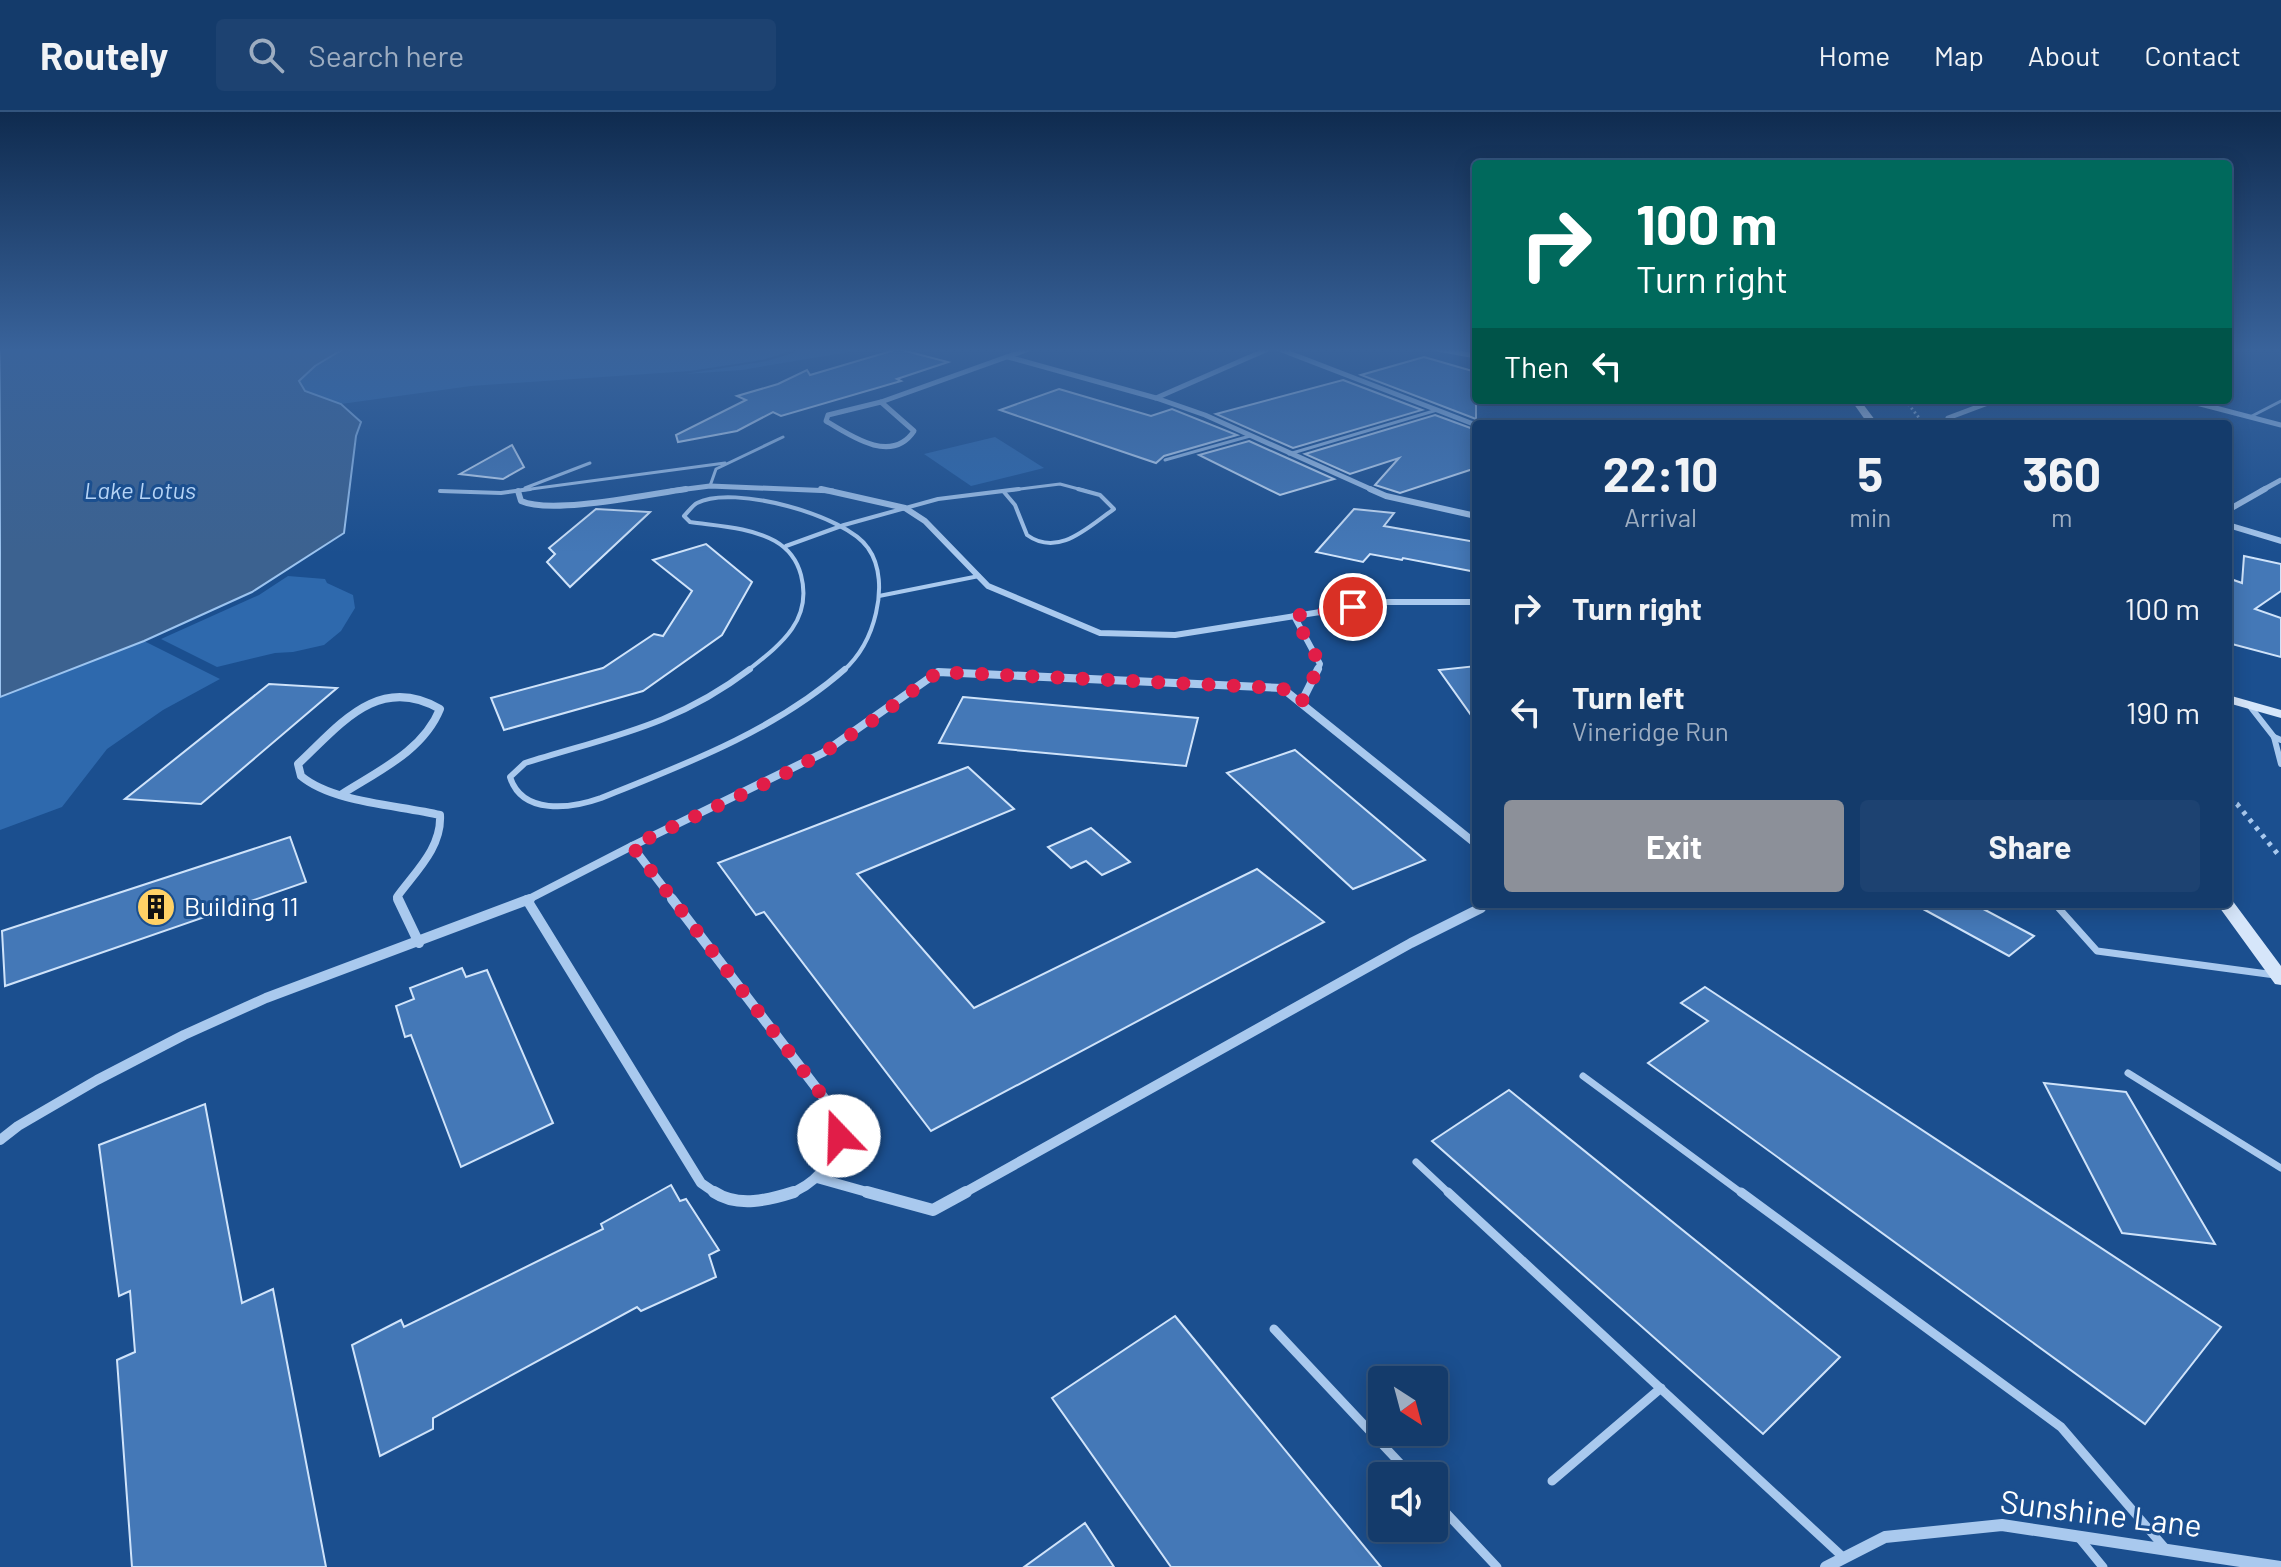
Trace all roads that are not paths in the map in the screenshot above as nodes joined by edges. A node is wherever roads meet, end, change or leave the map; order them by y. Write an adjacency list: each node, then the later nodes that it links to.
1 (827, 417): 2 (street)
2 (898, 417)
3 (1203, 417): 9 (street)
4 (1414, 417): 11 (lane)
5 (1951, 417): 7 (street)
6 (2250, 417): 8 (street)
7 (1948, 418)
8 (2281, 425)
9 (1250, 436): 11 (street); 12 (lane)
10 (783, 437): 14 (lane)
11 (1289, 454): 22 (street)
12 (1165, 460)
13 (590, 463): 18 (lane)
14 (725, 463): 16 (lane); 18 (lane)
15 (2281, 480): 21 (street)
16 (710, 486): 18 (street); 20 (street)
17 (440, 491): 18 (lane)
18 (518, 491)
19 (1004, 492): 19 (lane); 20 (lane)
20 (905, 508): 23 (lane); 27 (street)
21 (2232, 508)
22 (1472, 515)
23 (844, 525): 26 (lane); 26 (lane); 28 (lane)
24 (2232, 526): 25 (street)
25 (2281, 538)
26 (786, 546): 28 (lane)
27 (979, 576): 28 (lane); 30 (street)
28 (879, 596)
29 (1472, 602): 30 (street)
30 (1294, 616): 32 (street)
31 (2232, 700): 33 (main road)
32 (1301, 703): 38 (street); 39 (street)
33 (2249, 705): 34 (main road); 35 (lane)
34 (2281, 714)
35 (2277, 739): 36 (lane)
36 (2281, 764)
37 (342, 794): 37 (street); 44 (street)
38 (1472, 841)
39 (632, 846): 40 (street); 51 (street)
40 (527, 900): 44 (street); 51 (street)
41 (1481, 908): 51 (street)
42 (2059, 908): 45 (lane)
43 (2229, 908): 45 (main road)
44 (419, 943): 48 (street)
45 (2280, 978)
46 (2128, 1073): 50 (lane)
47 (1583, 1076): 58 (lane)
48 (0, 1140)
49 (1416, 1162): 53 (lane)
50 (2281, 1168)
51 (817, 1178)
52 (1274, 1329): 54 (lane)
53 (1661, 1388): 55 (lane); 59 (lane)
54 (1399, 1462)
55 (1552, 1481)
56 (1448, 1515): 60 (lane)
57 (2077, 1536): 58 (street, Sunshine Lane); 59 (street, Sunshine Lane); 62 (lane)
58 (2166, 1549): 63 (street, Sunshine Lane)
59 (1844, 1558): 61 (street, Sunshine Lane)
60 (1497, 1567)
61 (1826, 1567)
62 (2103, 1567)
63 (2280, 1567)

